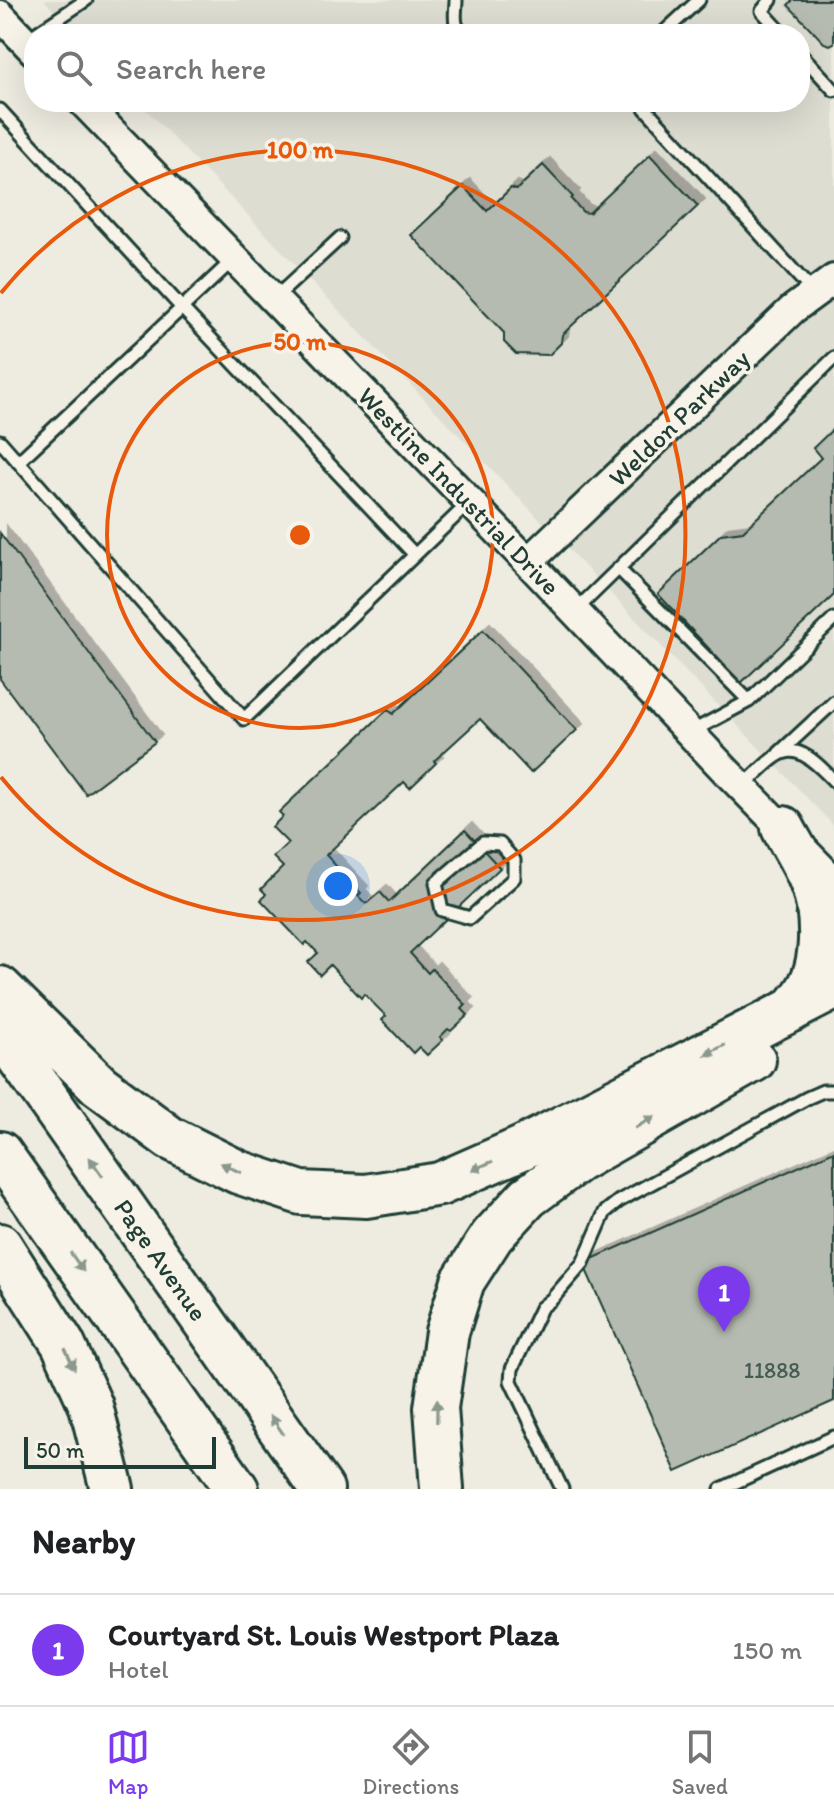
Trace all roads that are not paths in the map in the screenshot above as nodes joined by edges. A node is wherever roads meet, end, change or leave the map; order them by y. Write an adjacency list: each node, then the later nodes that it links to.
1 (86, 0): 6 (lane)
2 (456, 0): 7 (lane)
3 (699, 0): 8 (lane)
4 (771, 0): 9 (lane)
5 (0, 15): 10 (street)
6 (54, 24)
7 (456, 24)
8 (673, 24)
9 (774, 24)
10 (24, 34)
11 (810, 64): 12 (lane)
12 (834, 90)
13 (0, 110): 20 (lane)
14 (93, 112): 17 (street, Westline Industrial Drive)
15 (649, 112): 18 (lane)
16 (340, 238): 19 (lane)
17 (234, 259): 19 (street, Westline Industrial Drive); 20 (lane)
18 (824, 286): 26 (street, Weldon Parkway)
19 (274, 299): 24 (street, Westline Industrial Drive)
20 (182, 308): 23 (lane); 25 (lane)
21 (834, 358): 27 (lane)
22 (0, 441): 23 (lane)
23 (18, 462): 25 (lane)
24 (470, 502): 25 (lane); 26 (street, Westline Industrial Drive)
25 (415, 555)
26 (528, 562): 28 (street, Westline Industrial Drive)
27 (619, 569): 28 (lane); 30 (lane)
28 (575, 612): 32 (street, Westline Industrial Drive)
29 (834, 619): 30 (lane)
30 (749, 701): 32 (lane)
31 (834, 702): 33 (lane)
32 (689, 733): 35 (street, Westline Industrial Drive)
33 (779, 753): 34 (lane); 35 (lane)
34 (834, 781)
35 (741, 787): 36 (street, Westline Industrial Drive)
36 (783, 828): 38 (street, Westline Industrial Drive); 41 (highway)
37 (514, 860): 37 (lane)
38 (834, 881)
39 (0, 988): 41 (highway, one-way to 39)
40 (834, 988): 41 (highway)
41 (818, 1018): 50 (highway, one-way to 41)
42 (0, 1031): 49 (highway, Page Avenue, one-way to 42)
43 (834, 1091): 51 (lane)
44 (0, 1153): 48 (highway, one-way to 48)
45 (0, 1245): 47 (highway, one-way to 47)
46 (834, 1437): 52 (lane)
47 (112, 1489)
48 (237, 1489)
49 (322, 1489)
50 (442, 1489)
51 (562, 1489)
52 (721, 1489)

